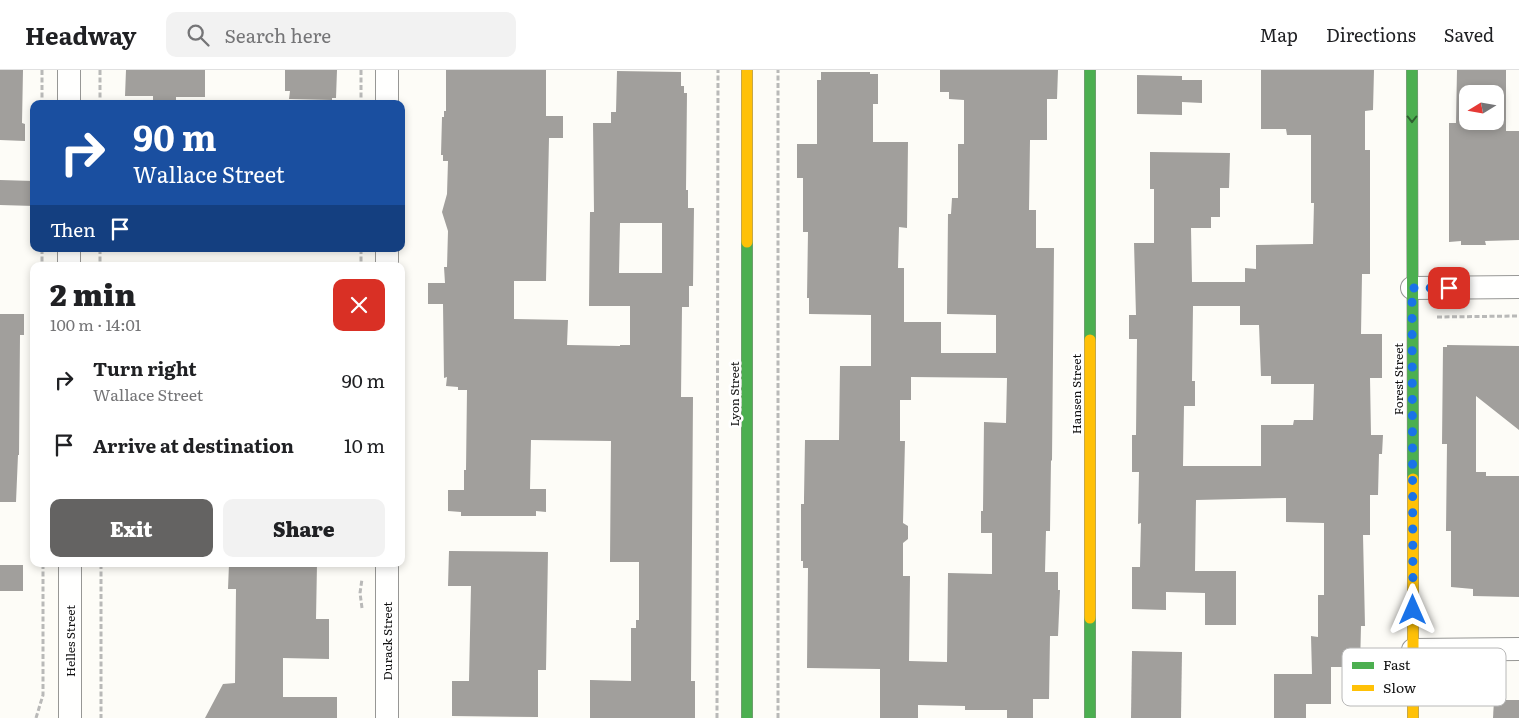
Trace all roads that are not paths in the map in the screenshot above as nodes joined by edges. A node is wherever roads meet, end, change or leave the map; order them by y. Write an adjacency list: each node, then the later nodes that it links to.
1 (69, 70): 6 (street)
2 (387, 70): 7 (street)
3 (747, 70): 17 (street, Lyon Street)
4 (1090, 70): 18 (street, Hansen Street)
5 (1412, 70): 9 (street, Forest Street, one-way to 9)
6 (69, 100)
7 (387, 100)
8 (1519, 287): 9 (street)
9 (1412, 288): 12 (street, Forest Street)
10 (70, 567): 15 (street, Helles Street)
11 (387, 567): 16 (street, Durack Street)
12 (1413, 648)
13 (1506, 649): 14 (street)
14 (1519, 649)
15 (70, 718)
16 (387, 718)
17 (747, 718)
18 (1090, 718)

